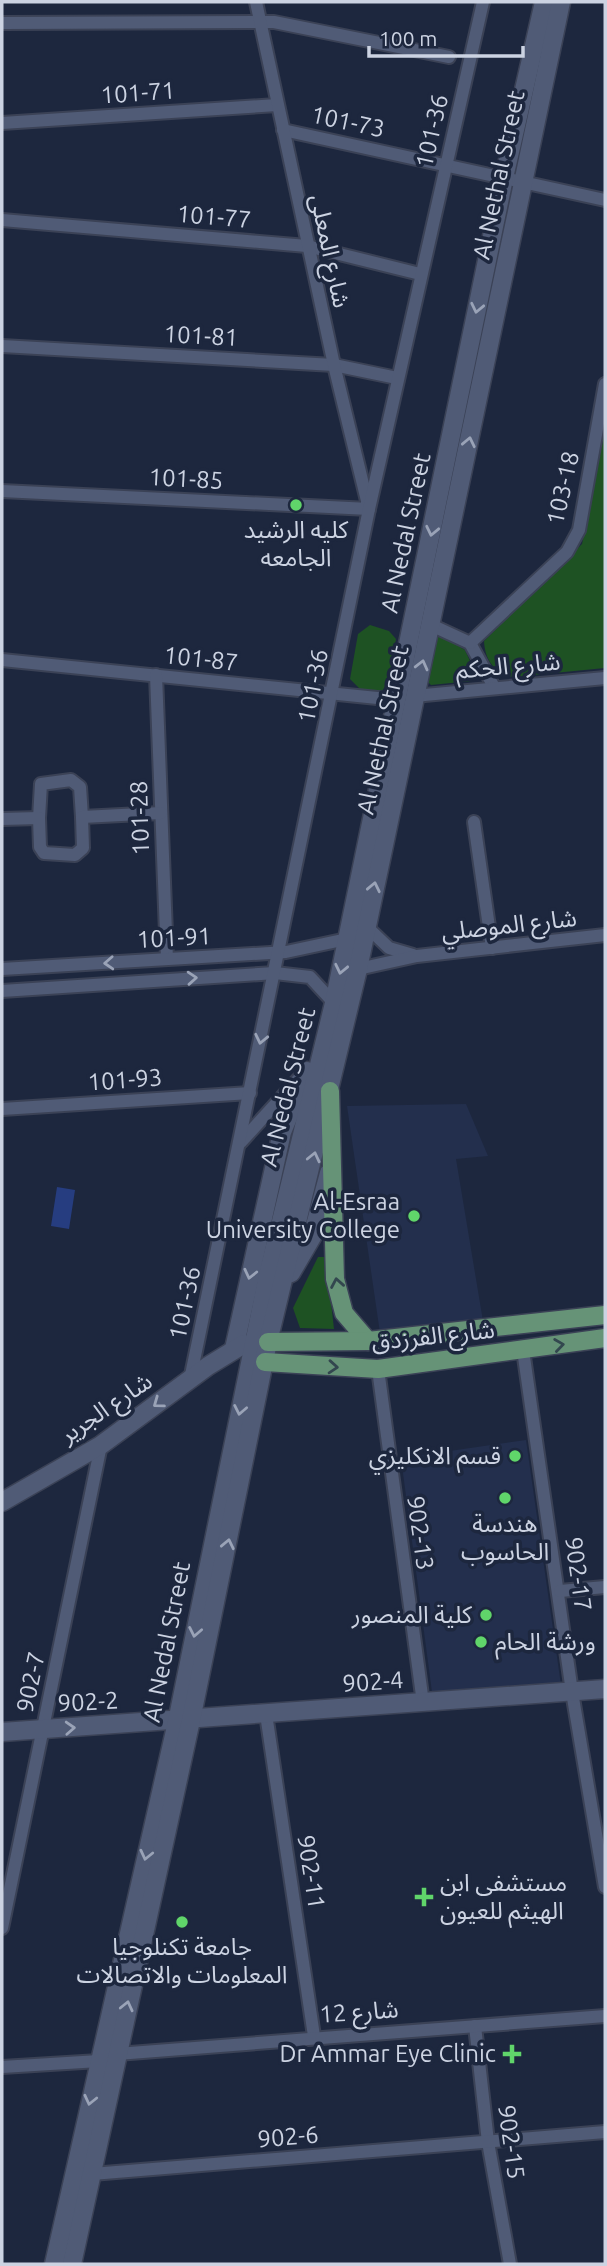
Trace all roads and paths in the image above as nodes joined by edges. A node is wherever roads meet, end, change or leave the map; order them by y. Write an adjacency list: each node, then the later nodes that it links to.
1 (256, 2): 5 (street, شارع المعلى)
2 (483, 2): 11 (street, 101-36)
3 (544, 2): 12 (main road, Al Nedal Street)
4 (561, 2): 13 (main road, Al Nethal Street)
5 (260, 21): 6 (street); 7 (street); 8 (street, شارع المعلى)
6 (2, 23)
7 (449, 57)
8 (278, 105): 9 (street, 101-71); 10 (street, شارع المعلى)
9 (2, 123)
10 (283, 130): 11 (street, 101-73); 16 (street, شارع المعلى)
11 (445, 165): 12 (street, 101-73); 17 (street, 101-36)
12 (504, 178): 13 (street, 101-73); 31 (main road, Al Nedal Street, one-way to 31)
13 (522, 181): 14 (street, 101-73); 24 (main road, Al Nethal Street, one-way to 13)
14 (605, 200)
15 (2, 220): 16 (street, 101-77)
16 (307, 246): 17 (street, 101-77); 19 (street, شارع المعلى)
17 (420, 274): 20 (street, 101-36)
18 (2, 346): 19 (street, 101-81)
19 (334, 365): 20 (street, 101-81); 23 (street, شارع المعلى)
20 (397, 378): 23 (street, 101-36)
21 (605, 384): 25 (street, 103-18)
22 (2, 491): 23 (street, 101-85)
23 (369, 509): 30 (street, 101-36)
24 (431, 625): 25 (street); 31 (main road, Al Nethal Street, one-way to 24)
25 (470, 643): 29 (street)
26 (2, 660): 27 (street, 101-87)
27 (156, 675): 30 (street, 101-87); 32 (street, 101-28)
28 (605, 678): 29 (street, شارع الحكم)
29 (494, 687): 31 (street, شارع الحكم)
30 (333, 693): 31 (street, 101-87); 41 (street, 101-36)
31 (405, 698): 37 (main road, Al Nethal Street, one-way to 31); 39 (main road, Al Nedal Street)
32 (161, 813): 33 (street); 43 (street, 101-28)
33 (82, 817): 34 (street); 34 (street)
34 (38, 818): 35 (street)
35 (2, 819)
36 (474, 822): 40 (street)
37 (366, 926): 42 (street, شارع الموصلي); 45 (main road, Al Nethal Street)
38 (605, 935): 40 (street, شارع الموصلي)
39 (347, 939): 41 (street, 101-91); 48 (main road, Al Nedal Street, one-way to 48)
40 (492, 948): 42 (street, شارع الموصلي)
41 (279, 952): 43 (street, 101-91); 46 (street, 101-36)
42 (416, 956): 45 (street, شارع الموصلي)
43 (167, 959): 44 (street, 101-91, one-way to 44)
44 (2, 969)
45 (358, 969): 51 (main road, Al Nethal Street)
46 (275, 972): 47 (street, 101-91, one-way to 46); 48 (street, 101-91); 52 (street, 101-36, one-way to 52)
47 (2, 991)
48 (334, 1003): 49 (main road, Al Nedal Street)
49 (323, 1048): 50 (main road); 57 (main road, Al Nedal Street)
50 (309, 1067): 54 (street); 56 (main road)
51 (330, 1091): 55 (main road); 58 (main road, Al Nethal Street, one-way to 51)
52 (250, 1093): 53 (street, 101-93); 54 (street, 101-36)
53 (2, 1109)
54 (239, 1145): 66 (street, 101-36)
55 (331, 1164): 58 (main road); 61 (main road, one-way to 55)
56 (262, 1222): 57 (main road); 62 (main road, one-way to 62)
57 (280, 1226): 64 (main road, Al Nedal Street)
58 (284, 1282): 64 (main road, Al Nethal Street)
59 (605, 1315): 61 (main road, شارع الفرزدق)
60 (605, 1338): 63 (main road, شارع الفرزدق, one-way to 60)
61 (368, 1341): 64 (main road, شارع الفرزدق)
62 (234, 1349): 64 (main road, شارع الجرير); 66 (main road, شارع الجرير)
63 (523, 1350): 65 (main road, شارع الفرزدق); 70 (street, 902-17)
64 (259, 1351): 65 (main road, شارع الفرزدق, one-way to 65); 75 (main road, Al Nedal Street)
65 (378, 1369): 73 (street, 902-13)
66 (190, 1380): 67 (main road, شارع الجرير, one-way to 67)
67 (101, 1445): 68 (main road, شارع الجرير); 76 (street, 902-7)
68 (2, 1502)
69 (605, 1587): 70 (street)
70 (560, 1591): 72 (street, 902-17)
71 (605, 1689): 72 (main road, 902-4)
72 (572, 1692): 73 (main road, 902-4); 78 (street, 902-17)
73 (423, 1703): 74 (main road, 902-4)
74 (267, 1714): 75 (main road, 902-4); 82 (street, 902-11)
75 (184, 1721): 76 (main road, 902-2, one-way to 75); 83 (main road, Al Nedal Street, one-way to 75); 84 (main road, Al Nedal Street, one-way to 84)
76 (43, 1729): 77 (main road, 902-2); 79 (street, 902-7)
77 (2, 1732)
78 (605, 1887)
79 (2, 1928)
80 (605, 2016): 81 (street, شارع 12)
81 (475, 2026): 82 (street, شارع 12); 87 (street, 902-15)
82 (314, 2036): 83 (street, شارع 12)
83 (117, 2053): 88 (main road, Al Nedal Street)
84 (99, 2061): 85 (street); 89 (main road, Al Nedal Street, one-way to 89)
85 (2, 2067)
86 (605, 2132): 87 (street, 902-6)
87 (488, 2142): 88 (street, 902-6); 91 (street, 902-15)
88 (92, 2174): 90 (main road, Al Nedal Street)
89 (54, 2264)
90 (72, 2264)
91 (510, 2264)

